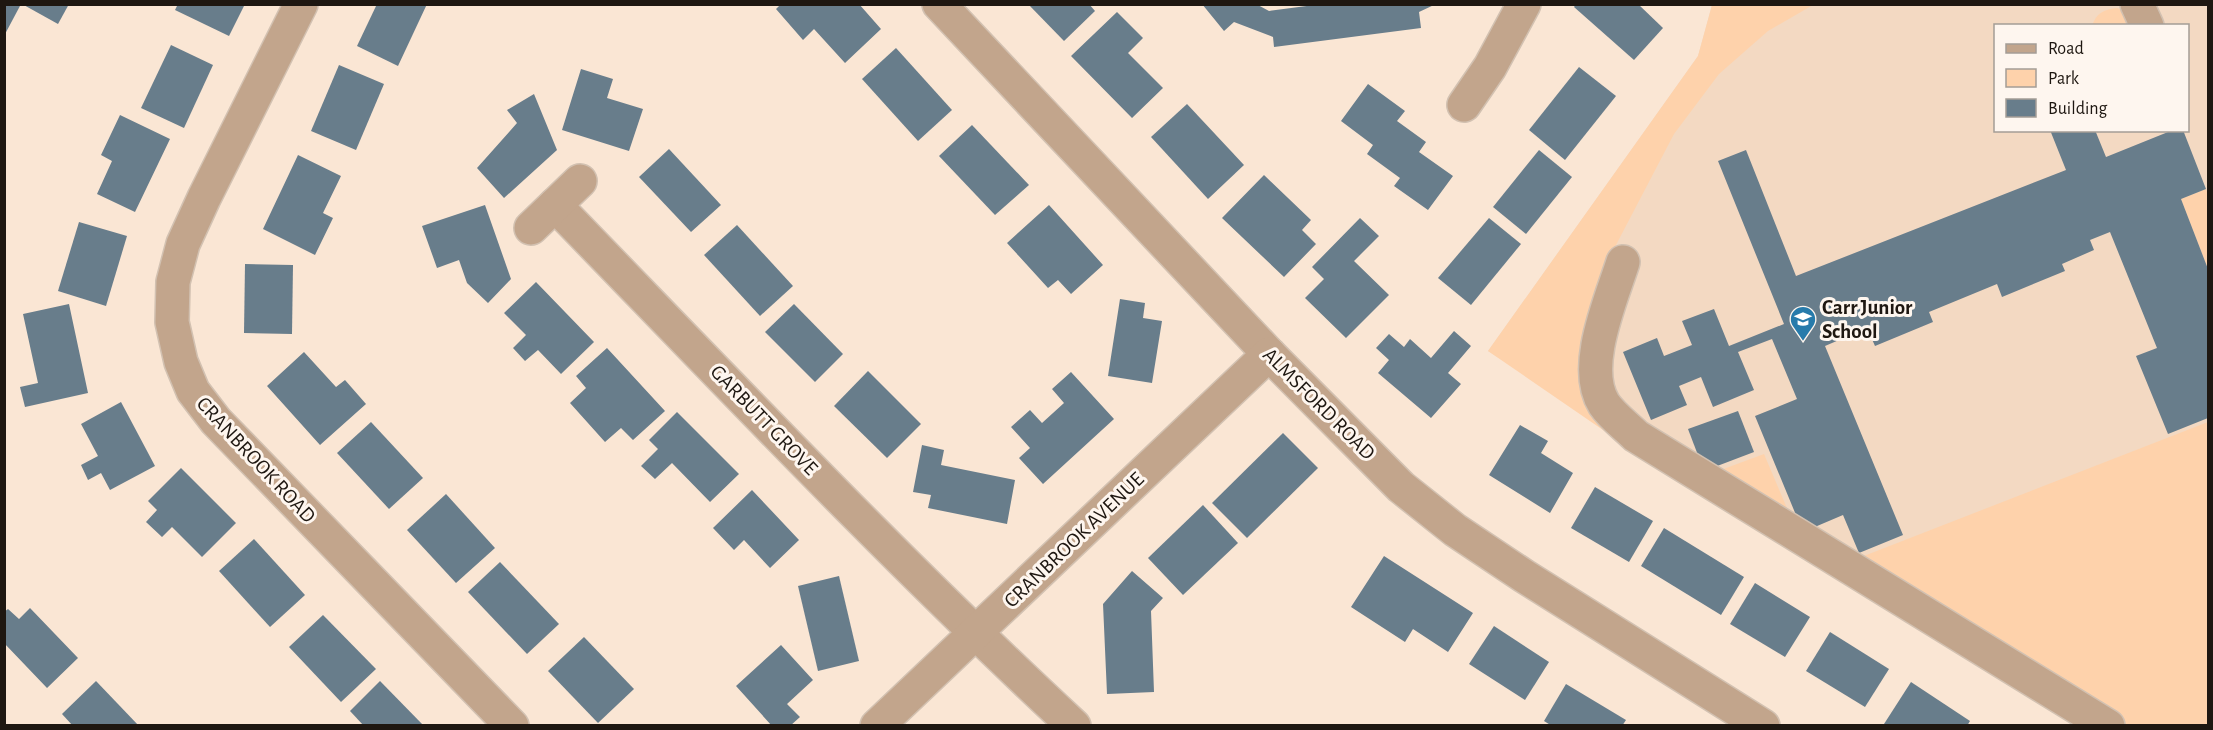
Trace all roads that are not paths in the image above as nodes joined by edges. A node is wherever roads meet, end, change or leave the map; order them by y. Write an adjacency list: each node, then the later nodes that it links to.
1 (301, 4): 13 (street, CRANBROOK ROAD)
2 (939, 4): 11 (street, ALMSFORD ROAD)
3 (1524, 4): 6 (street)
4 (2137, 4): 5 (street)
5 (2146, 24)
6 (1464, 105)
7 (580, 181): 8 (street)
8 (555, 205): 9 (street); 12 (street, GARBUTT GROVE)
9 (531, 228)
10 (1623, 262): 17 (street)
11 (1269, 354): 12 (street, CRANBROOK AVENUE); 16 (street, ALMSFORD ROAD)
12 (975, 634): 14 (street, CRANBROOK AVENUE); 15 (street, GARBUTT GROVE)
13 (512, 726)
14 (877, 726)
15 (1074, 726)
16 (1763, 726)
17 (2108, 726)

